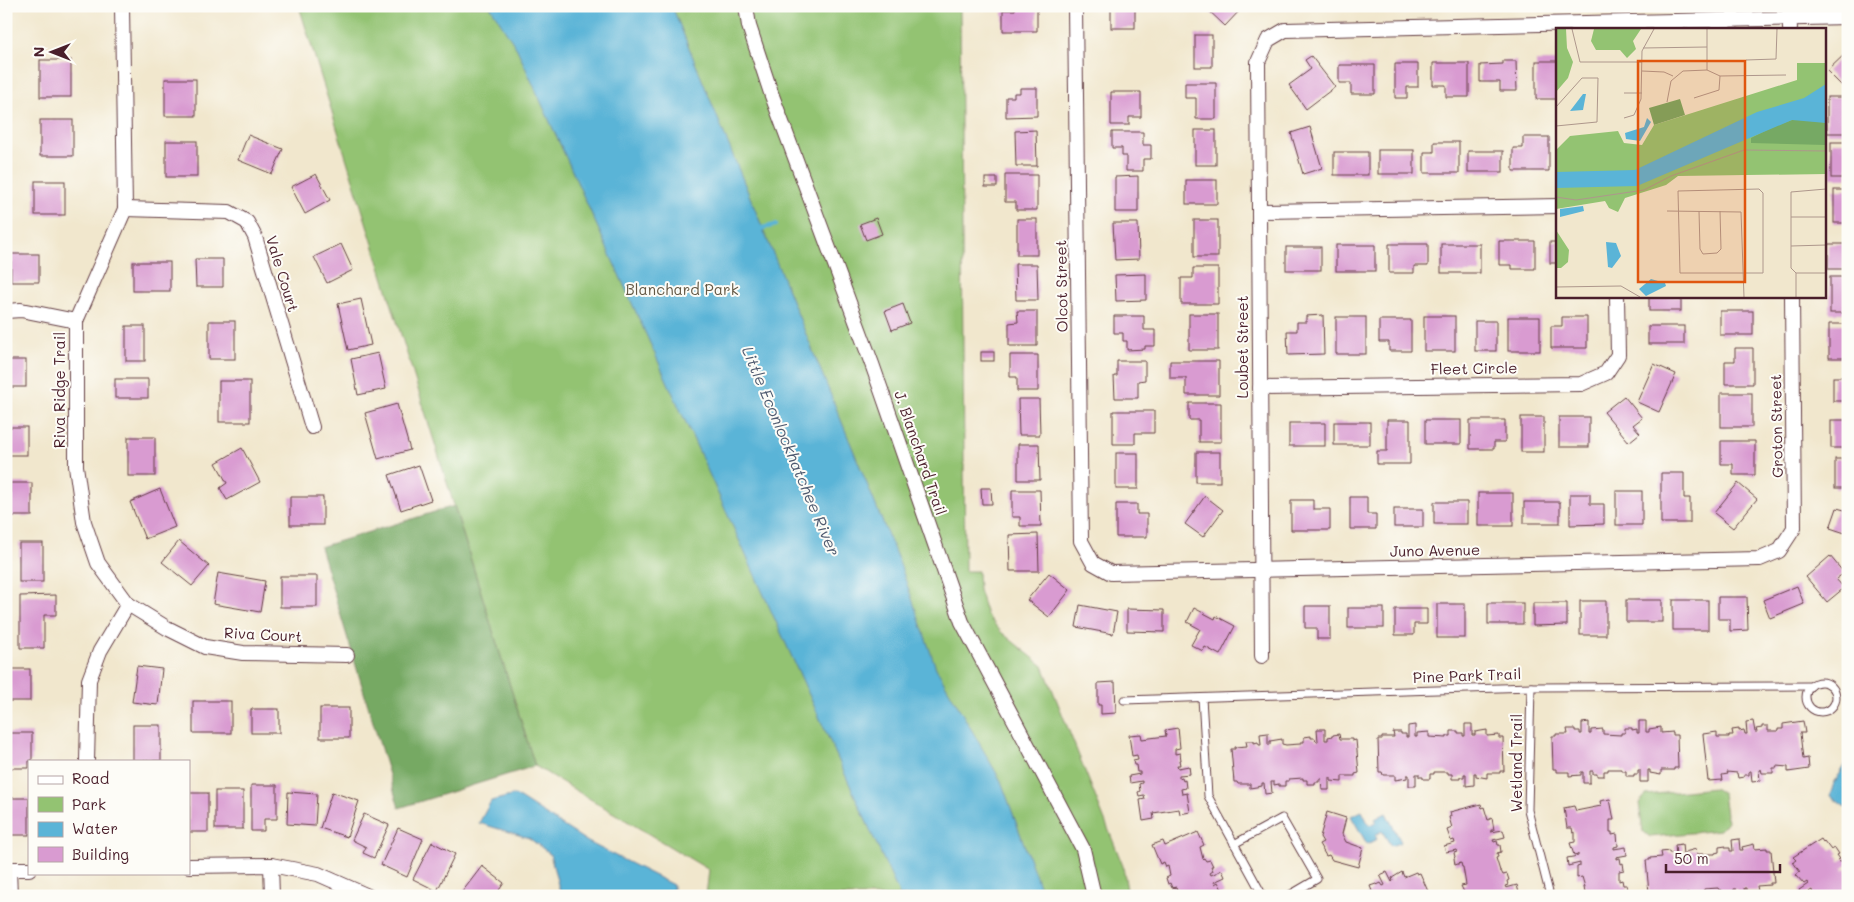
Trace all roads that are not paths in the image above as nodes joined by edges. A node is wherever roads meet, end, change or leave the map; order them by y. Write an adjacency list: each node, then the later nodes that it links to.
1 (122, 6): 7 (street, Riva Ridge Trail)
2 (746, 6): 34 (street, J. Blanchard Trail)
3 (1075, 6): 16 (street, Olcot Street)
4 (1848, 17): 5 (street)
5 (1789, 18): 8 (street, Loubet Street)
6 (1556, 206): 8 (street)
7 (125, 209): 12 (street, Riva Ridge Trail); 14 (street, Vale Court)
8 (1259, 212): 13 (street, Loubet Street)
9 (1617, 298): 13 (street, Fleet Circle)
10 (1792, 298): 15 (street, Groton Street)
11 (6, 311): 12 (street)
12 (76, 321): 18 (street, Riva Ridge Trail)
13 (1260, 388): 17 (street, Loubet Street)
14 (312, 427)
15 (1779, 551): 17 (street, Juno Avenue)
16 (1093, 562): 17 (street, Juno Avenue)
17 (1262, 571): 20 (street, Loubet Street)
18 (128, 604): 19 (street, Riva Court); 25 (street)
19 (347, 655)
20 (1262, 656)
21 (1811, 686): 21 (lane); 22 (lane, Pine Park Trail)
22 (1531, 687): 23 (lane, Pine Park Trail); 37 (lane, Wetland Trail)
23 (1202, 698): 24 (lane, Pine Park Trail); 26 (lane)
24 (1124, 700)
25 (87, 760)
26 (1234, 844): 35 (lane); 36 (lane)
27 (272, 865): 28 (street); 32 (street); 33 (street)
28 (190, 866)
29 (8, 869): 30 (street); 31 (street)
30 (28, 869)
31 (10, 896)
32 (272, 896)
33 (368, 896)
34 (1094, 896)
35 (1263, 896)
36 (1288, 896)
37 (1550, 896)

